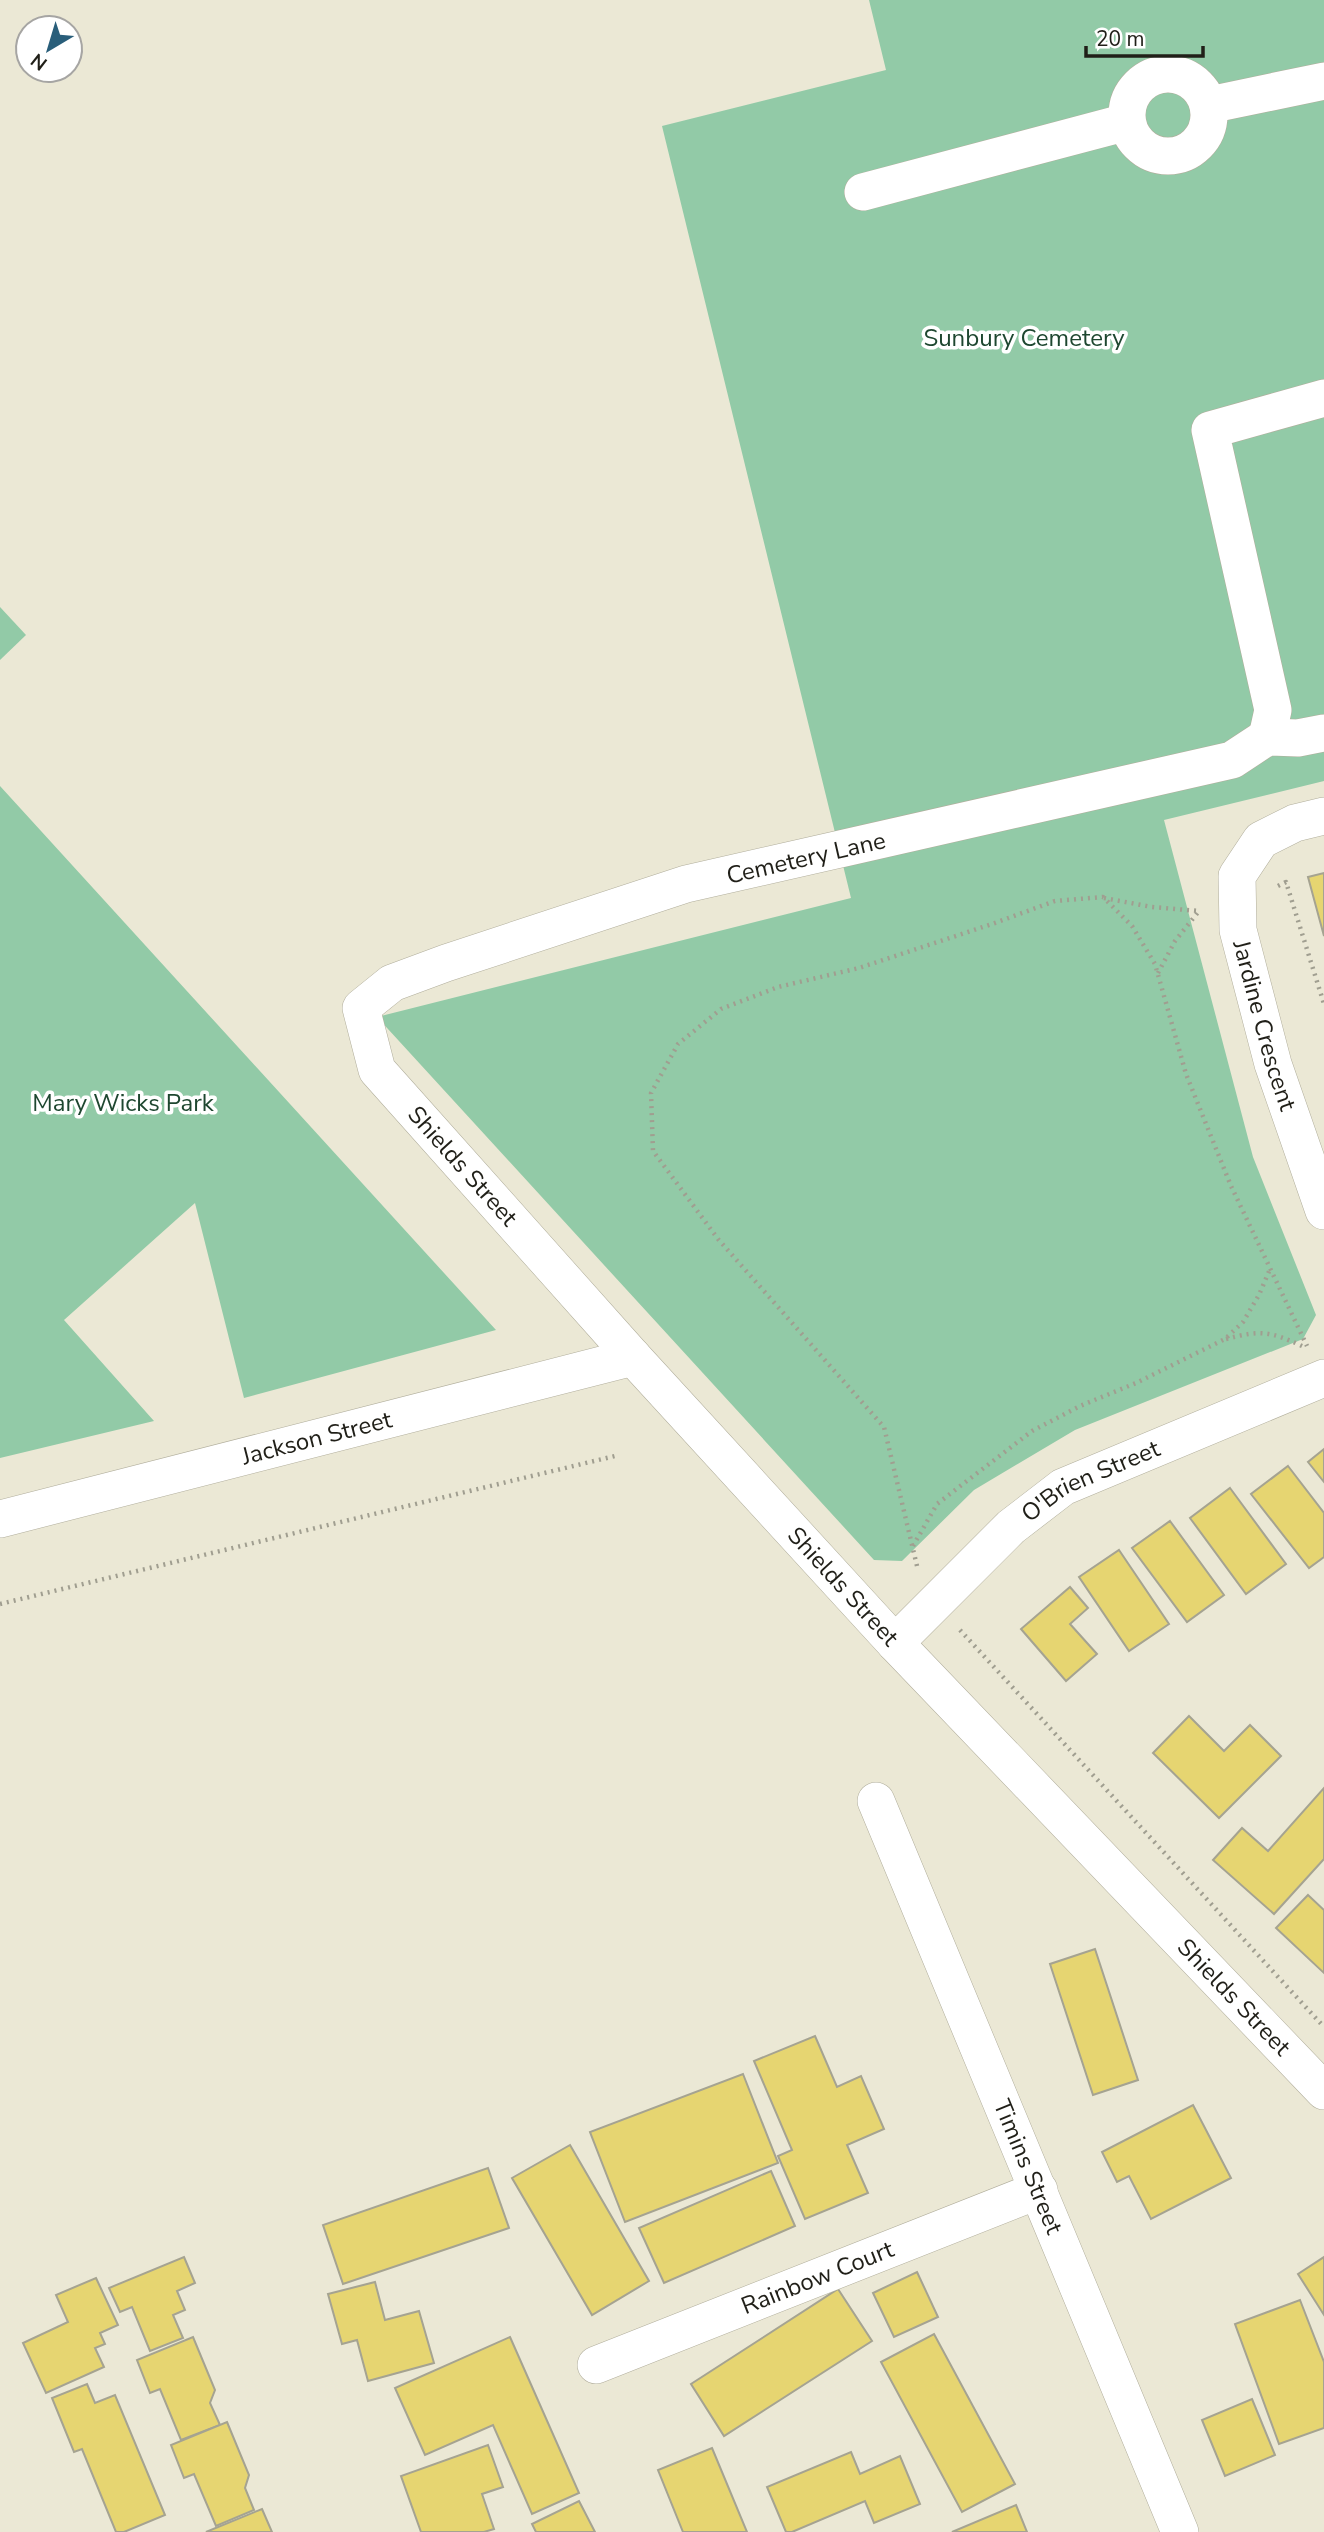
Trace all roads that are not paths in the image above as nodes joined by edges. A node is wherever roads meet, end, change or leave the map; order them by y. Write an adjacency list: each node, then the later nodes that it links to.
1 (1324, 81): 2 (street)
2 (1209, 105): 3 (street); 3 (street)
3 (1127, 122): 4 (street)
4 (863, 191)
5 (1324, 398): 7 (street)
6 (1324, 733): 7 (street)
7 (1267, 737): 9 (street, Cemetery Lane)
8 (1324, 816): 10 (street, Jardine Crescent)
9 (377, 1070): 11 (street, Shields Street)
10 (1324, 1211)
11 (633, 1357): 13 (street, Jackson Street); 14 (street, Shields Street)
12 (1324, 1378): 14 (street, O'Brien Street)
13 (0, 1519)
14 (895, 1643): 16 (street, Shields Street)
15 (876, 1801): 17 (street, Timins Street)
16 (1324, 2091)
17 (1038, 2190): 18 (street, Rainbow Court); 19 (street, Timins Street)
18 (596, 2365)
19 (1180, 2532)

